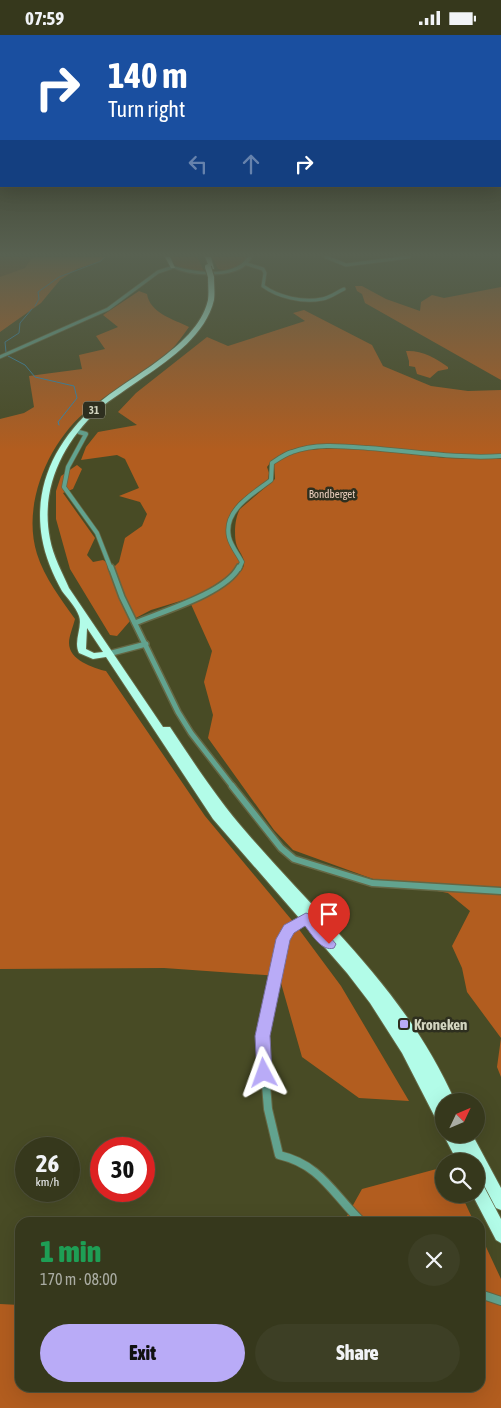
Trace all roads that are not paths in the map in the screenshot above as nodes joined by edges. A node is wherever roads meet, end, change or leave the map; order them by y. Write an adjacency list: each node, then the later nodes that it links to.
1 (81, 321): 4 (street)
2 (201, 321): 7 (highway, 31)
3 (205, 321): 5 (highway, 31)
4 (0, 357)
5 (79, 432): 8 (street); 10 (highway, 31)
6 (501, 456): 8 (street)
7 (84, 617): 10 (highway, 31); 10 (highway)
8 (135, 623): 9 (street)
9 (146, 644): 10 (street); 11 (street)
10 (111, 653): 12 (highway, 31); 13 (highway, 31)
11 (501, 891)
12 (306, 919): 14 (highway, 31); 18 (street)
13 (444, 1093)
14 (435, 1103)
15 (470, 1143): 17 (highway)
16 (485, 1203): 19 (highway)
17 (501, 1203)
18 (358, 1217)
19 (501, 1235)
20 (485, 1296): 21 (street)
21 (501, 1301)

